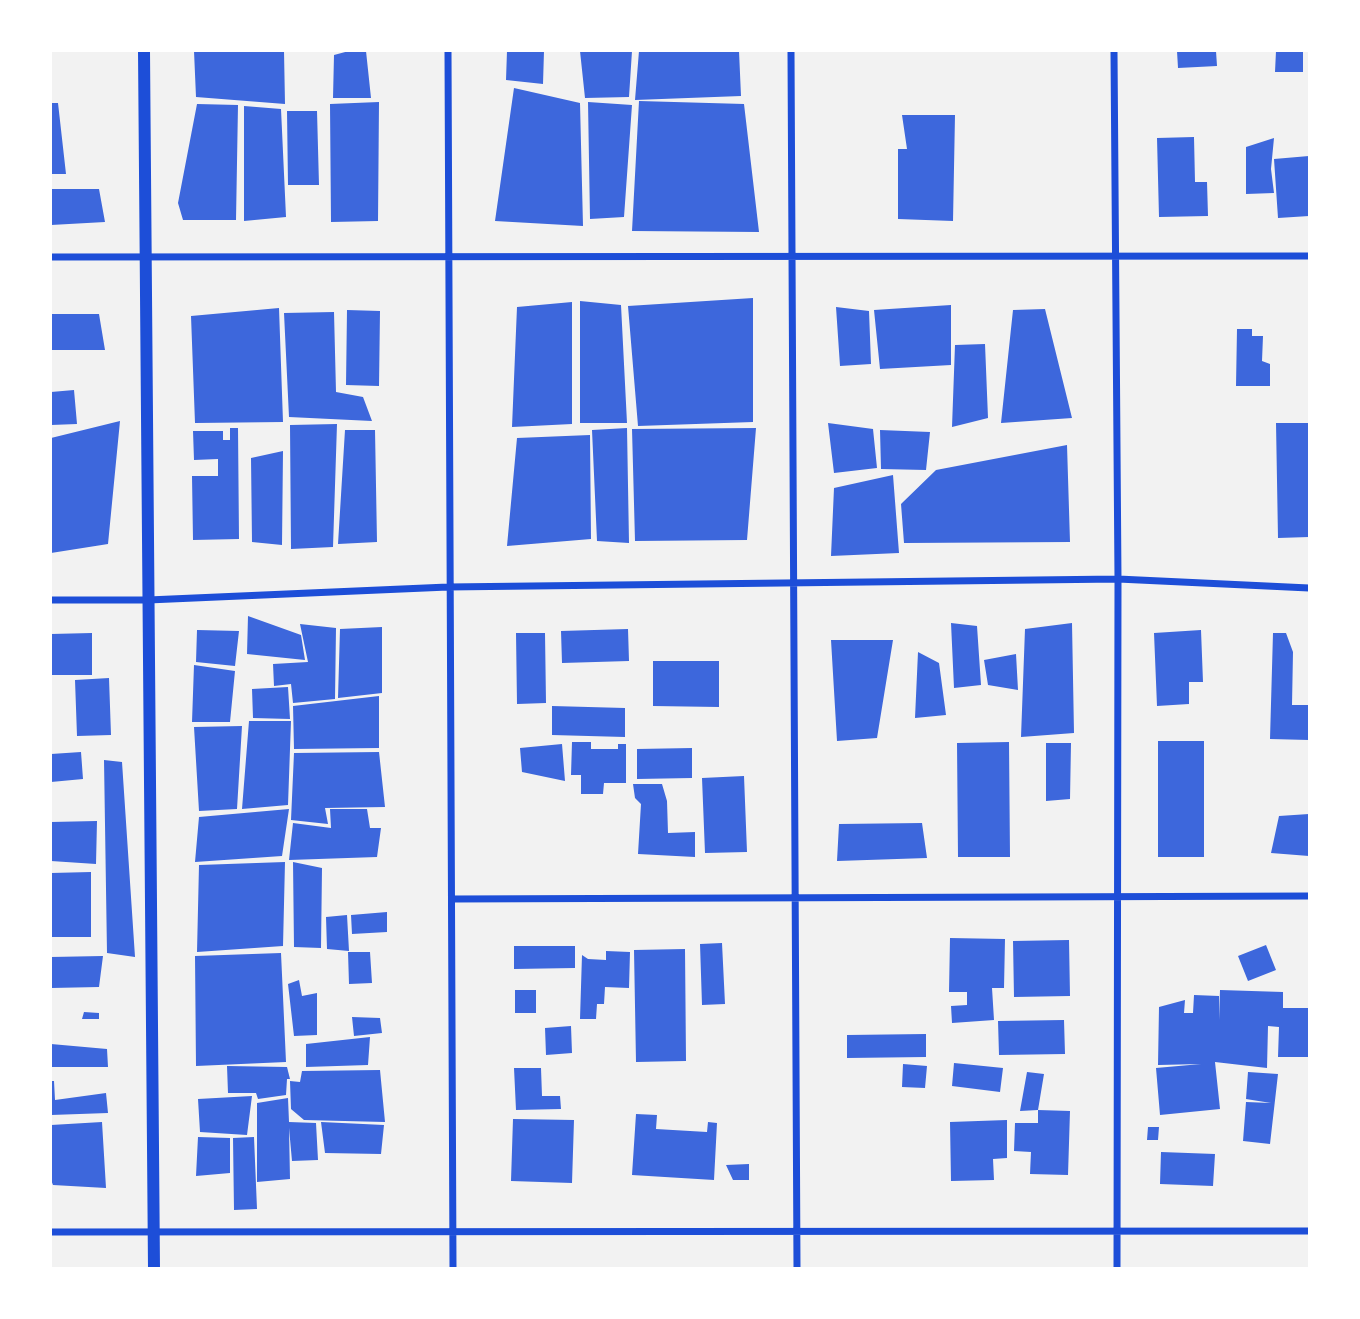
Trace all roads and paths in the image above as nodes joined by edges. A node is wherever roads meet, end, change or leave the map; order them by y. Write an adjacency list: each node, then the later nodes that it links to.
1 (144, 51): 7 (street)
2 (448, 51): 8 (street)
3 (791, 51): 9 (street)
4 (1114, 51): 5 (street)
5 (1114, 256): 9 (street); 10 (street); 11 (street)
6 (51, 257): 7 (street)
7 (146, 257): 8 (street); 16 (street)
8 (448, 257): 9 (street); 13 (street)
9 (792, 257): 12 (street)
10 (1309, 257)
11 (1118, 579): 12 (street); 14 (street); 18 (street)
12 (792, 584): 13 (street); 19 (street)
13 (448, 587): 16 (street); 20 (street)
14 (1309, 588)
15 (51, 600): 16 (street)
16 (148, 600): 26 (street)
17 (1309, 896): 18 (street)
18 (1116, 897): 19 (street); 23 (street)
19 (794, 898): 20 (street); 22 (street)
20 (452, 899): 21 (street)
21 (453, 1231): 22 (street); 26 (street); 28 (street)
22 (796, 1231): 23 (street); 29 (street)
23 (1117, 1231): 24 (street); 30 (street)
24 (1309, 1231)
25 (51, 1232): 26 (street)
26 (153, 1232): 27 (street)
27 (154, 1268)
28 (453, 1268)
29 (797, 1268)
30 (1117, 1268)

